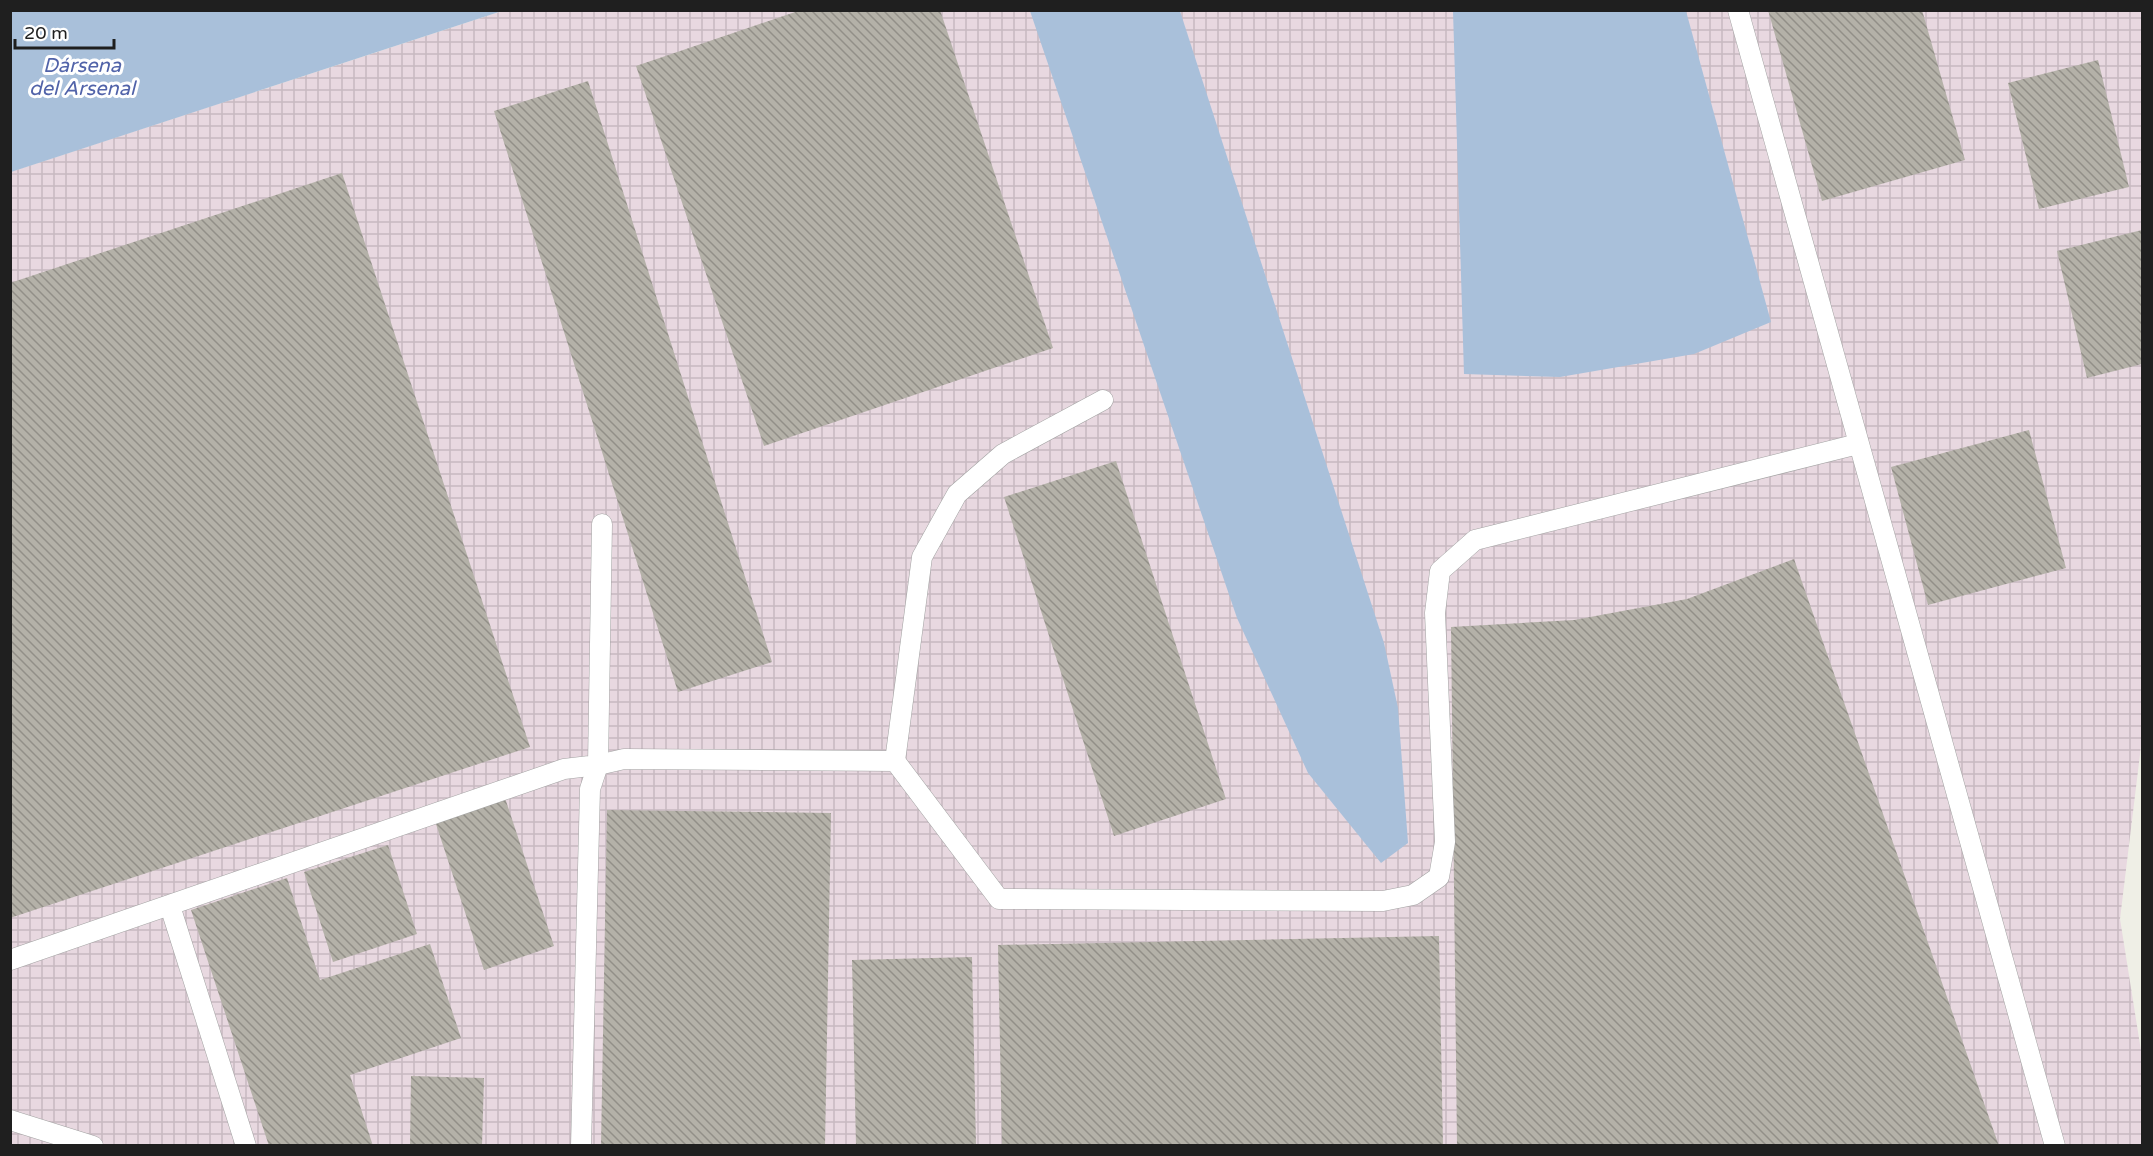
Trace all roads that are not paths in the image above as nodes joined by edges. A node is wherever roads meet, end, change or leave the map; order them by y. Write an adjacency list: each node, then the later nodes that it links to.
1 (1738, 10): 3 (lane)
2 (1103, 400): 5 (lane)
3 (1857, 444): 5 (lane); 13 (lane)
4 (602, 524): 6 (lane)
5 (895, 761): 6 (lane)
6 (598, 765): 7 (lane); 12 (lane)
7 (170, 906): 8 (lane); 11 (lane)
8 (10, 960)
9 (10, 1120): 10 (lane)
10 (93, 1146)
11 (246, 1146)
12 (581, 1146)
13 (2055, 1146)

